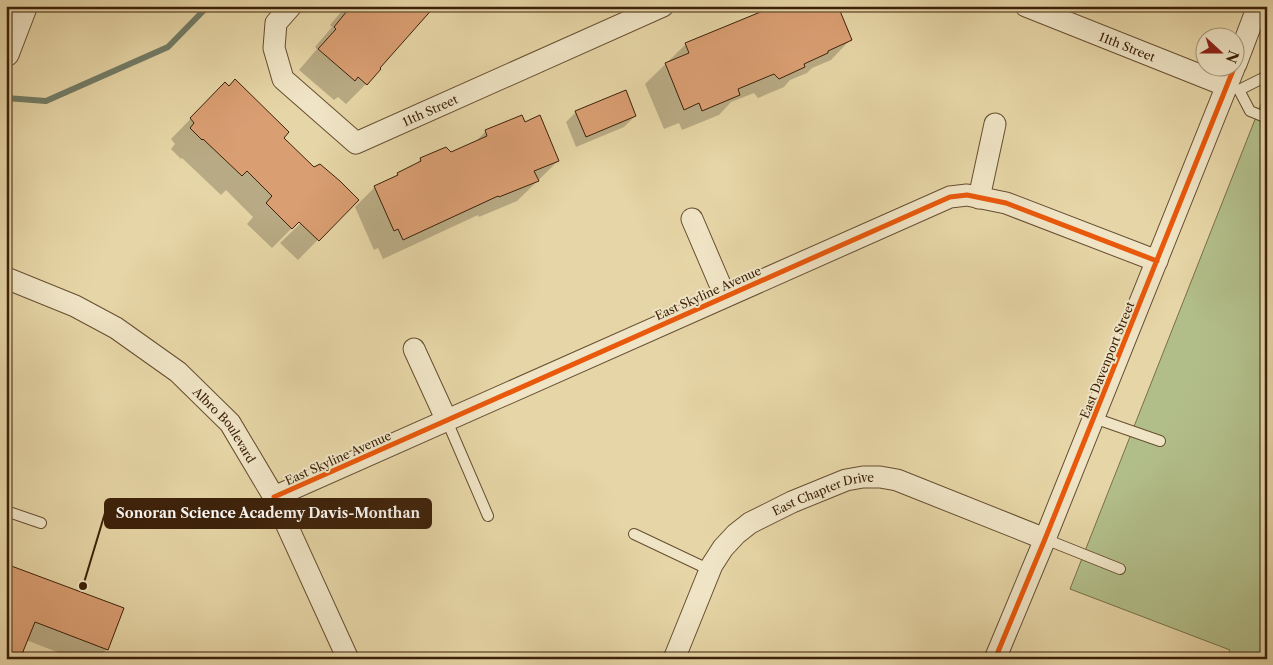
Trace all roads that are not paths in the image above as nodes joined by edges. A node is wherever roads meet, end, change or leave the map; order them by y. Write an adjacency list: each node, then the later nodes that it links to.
1 (24, 6): 7 (street)
2 (290, 6): 3 (street, 11th Street)
3 (663, 6)
4 (1026, 6): 8 (street, 11th Street)
5 (1258, 6): 6 (street, East Davenport Street)
6 (1246, 42)
7 (6, 53)
8 (1196, 64)
9 (1234, 78): 13 (lane)
10 (1234, 78): 17 (street, East Davenport Street)
11 (1246, 78): 12 (lane)
12 (1267, 81)
13 (1267, 118)
14 (995, 124): 15 (street)
15 (979, 198): 17 (street, East Skyline Avenue); 19 (street, East Skyline Avenue)
16 (692, 219): 19 (street, East Skyline Avenue)
17 (1157, 261): 21 (street, East Davenport Street)
18 (6, 278): 24 (street, Albro Boulevard)
19 (725, 296): 22 (street, East Skyline Avenue)
20 (414, 349): 22 (street)
21 (1094, 418): 23 (lane); 29 (street, East Davenport Street)
22 (447, 421): 24 (street, East Skyline Avenue); 26 (lane)
23 (1160, 440)
24 (274, 497): 32 (street, Albro Boulevard)
25 (6, 511): 27 (lane)
26 (488, 516)
27 (41, 523)
28 (634, 534): 31 (lane)
29 (1045, 539): 30 (lane); 31 (street, East Chapter Drive); 34 (street, East Davenport Street)
30 (1120, 568)
31 (710, 570): 33 (street, East Chapter Drive)
32 (348, 659)
33 (674, 659)
34 (996, 659)

